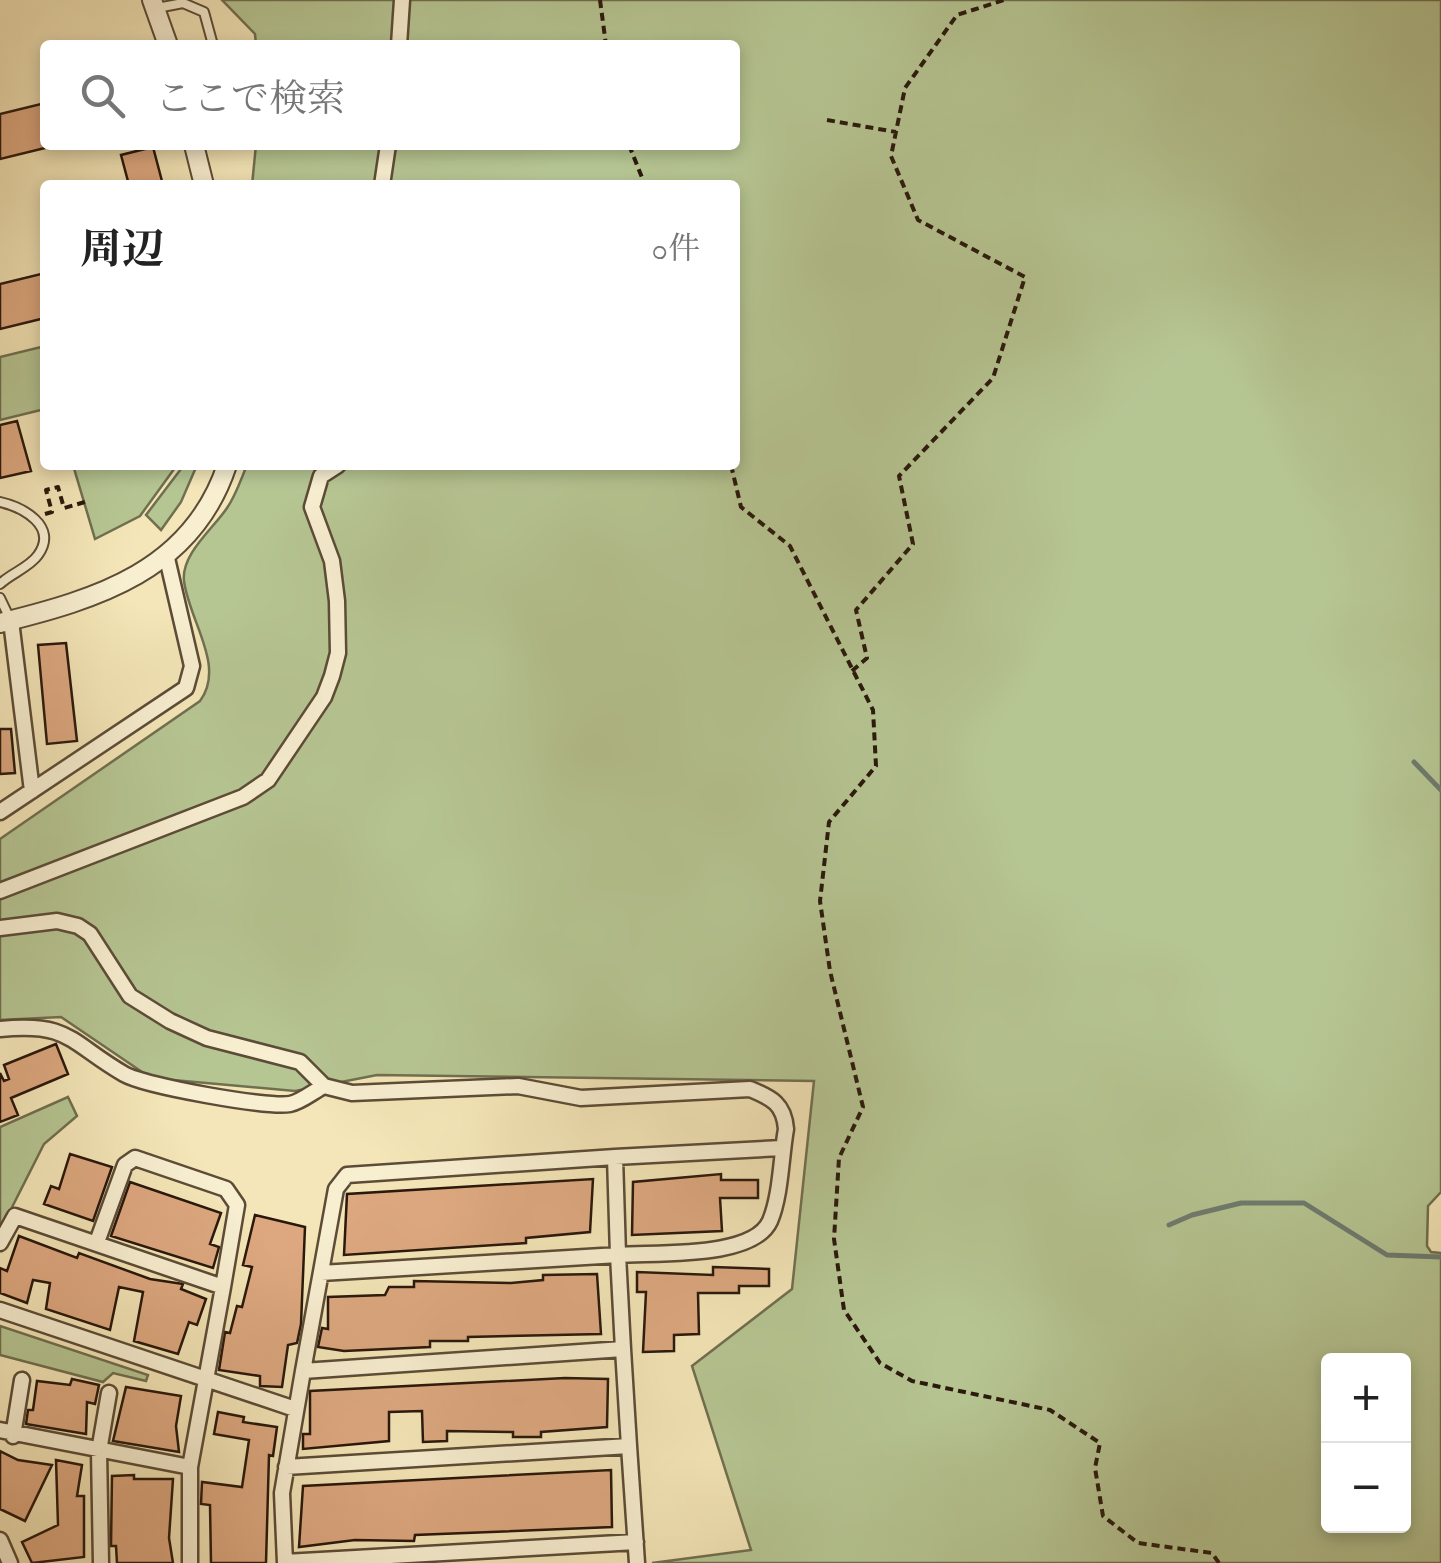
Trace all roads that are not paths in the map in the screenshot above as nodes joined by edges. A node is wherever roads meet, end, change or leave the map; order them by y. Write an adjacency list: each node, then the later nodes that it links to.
1 (402, 0): 5 (street)
2 (155, 4): 3 (street); 4 (lane)
3 (166, 40)
4 (212, 40)
5 (399, 40)
6 (195, 150): 8 (street)
7 (387, 150): 9 (street)
8 (203, 180)
9 (383, 180)
10 (224, 470): 13 (street)
11 (330, 470): 19 (street)
12 (0, 502): 14 (lane)
13 (166, 554): 16 (street); 17 (street)
14 (0, 584)
15 (0, 598): 16 (lane)
16 (6, 622): 17 (street)
17 (32, 791): 18 (street)
18 (0, 812)
19 (0, 891)
20 (0, 928): 22 (street)
21 (0, 1029): 22 (street)
22 (324, 1086): 23 (street)
23 (782, 1148): 24 (street); 27 (street)
24 (615, 1157): 27 (street); 28 (street)
25 (97, 1242): 26 (street); 29 (street); 29 (street)
26 (0, 1243)
27 (618, 1254): 28 (street); 31 (street)
28 (321, 1273): 32 (street)
29 (222, 1287): 34 (street)
30 (0, 1310): 34 (street)
31 (623, 1350): 32 (street); 38 (street)
32 (303, 1371): 36 (street)
33 (22, 1380): 37 (street)
34 (208, 1383): 36 (street); 40 (street)
35 (109, 1394): 39 (street)
36 (295, 1409): 41 (street)
37 (7, 1433): 39 (street)
38 (628, 1446): 41 (street); 43 (street)
39 (98, 1451): 40 (street); 46 (street)
40 (190, 1468): 47 (street)
41 (286, 1468): 44 (street)
42 (0, 1540): 45 (street)
43 (636, 1542): 44 (street); 48 (street)
44 (284, 1562)
45 (10, 1563)
46 (101, 1563)
47 (190, 1563)
48 (637, 1563)

